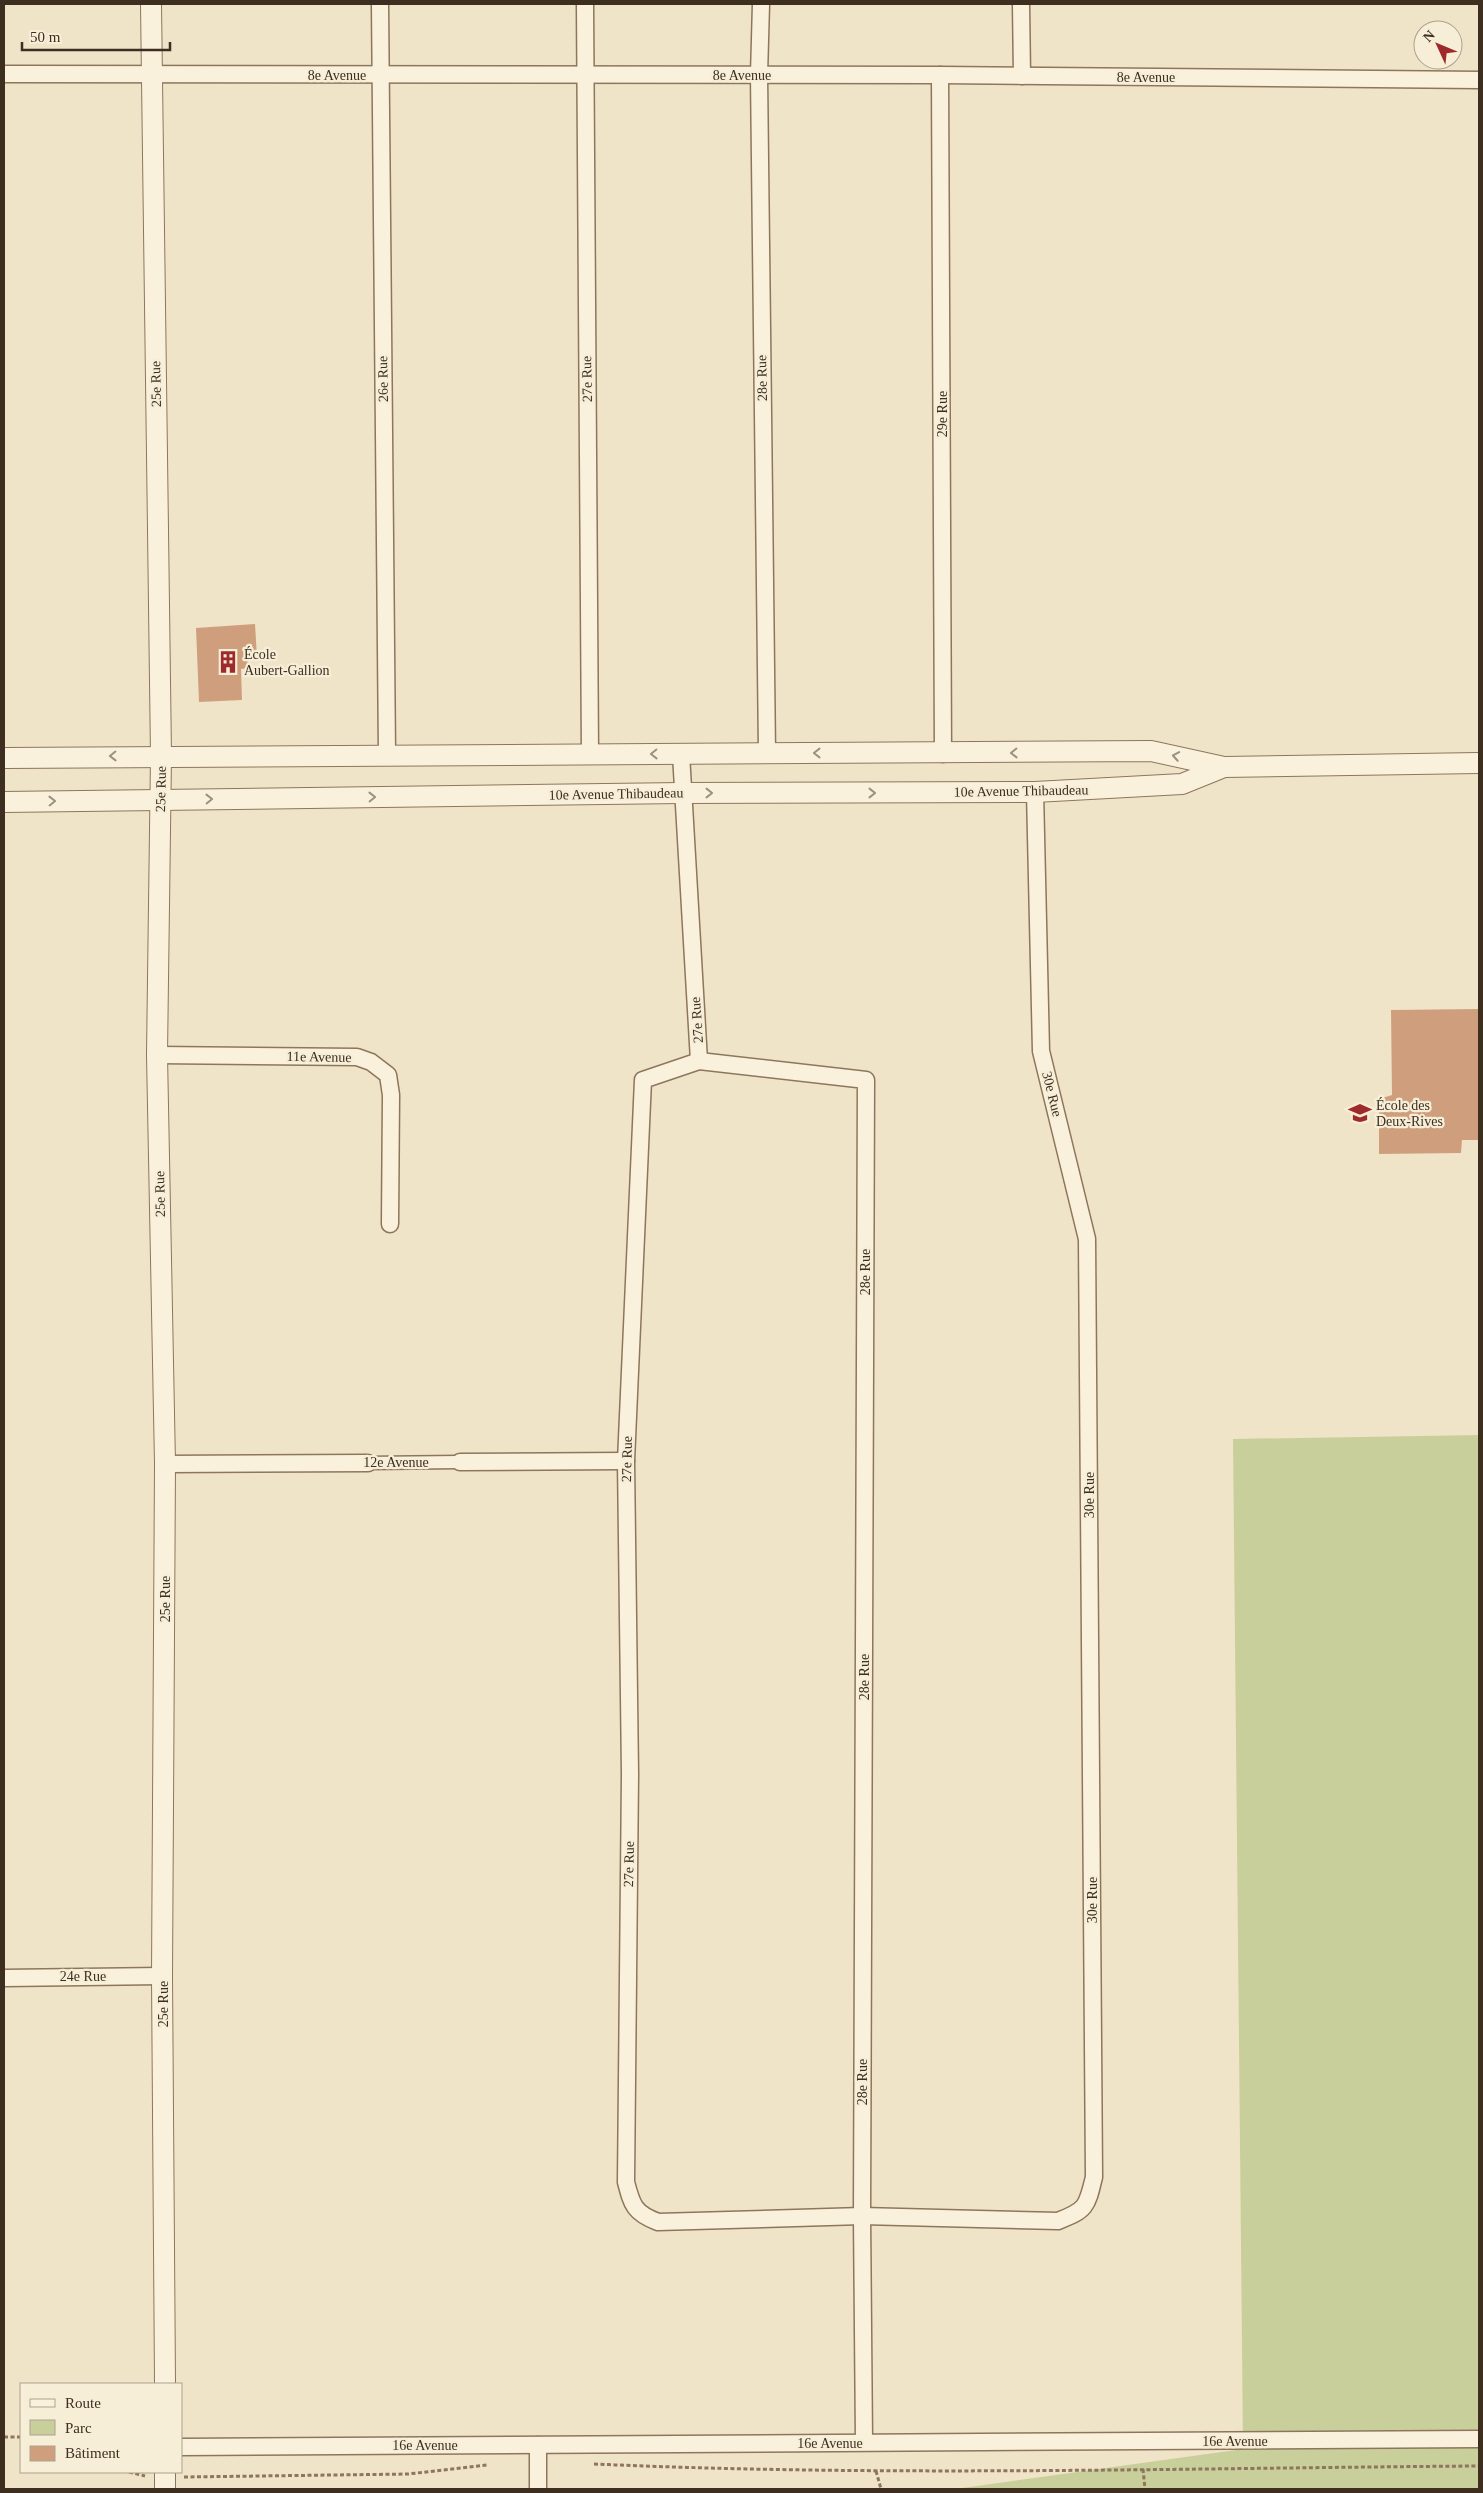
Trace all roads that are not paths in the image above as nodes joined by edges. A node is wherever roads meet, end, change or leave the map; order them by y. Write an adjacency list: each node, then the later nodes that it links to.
1 (151, 4): 7 (street, 25e Rue)
2 (380, 4): 8 (street, 26e Rue)
3 (585, 4): 9 (street, 27e Rue)
4 (761, 4): 10 (street, 28e Rue)
5 (1021, 4): 12 (street)
6 (4, 74): 7 (street, 8e Avenue)
7 (151, 74): 8 (street, 8e Avenue); 19 (street, 25e Rue)
8 (381, 75): 9 (street, 8e Avenue); 17 (street, 26e Rue)
9 (584, 75): 10 (street, 8e Avenue); 18 (street, 27e Rue)
10 (759, 75): 11 (street, 8e Avenue); 14 (street, 28e Rue)
11 (940, 75): 12 (street, 8e Avenue); 16 (street, 29e Rue)
12 (1022, 76): 13 (street, 8e Avenue)
13 (1479, 80)
14 (767, 753): 15 (street, 10e Avenue Thibaudeau); 16 (street, 10e Avenue Thibaudeau, one-way to 14)
15 (681, 754): 18 (street, 10e Avenue Thibaudeau, one-way to 18); 24 (street, 27e Rue)
16 (943, 754): 22 (street, 10e Avenue Thibaudeau, one-way to 16)
17 (387, 755): 18 (street, 10e Avenue Thibaudeau); 19 (street, 10e Avenue Thibaudeau)
18 (590, 755)
19 (161, 756): 20 (street, 10e Avenue Thibaudeau, one-way to 20); 25 (street, 25e Rue)
20 (4, 758)
21 (1479, 764): 22 (street, 10e Avenue Thibaudeau)
22 (1224, 767): 23 (street, 10e Avenue Thibaudeau)
23 (1035, 792): 24 (street, 10e Avenue Thibaudeau, one-way to 23); 36 (street, 30e Rue)
24 (682, 793): 25 (street, 10e Avenue Thibaudeau, one-way to 24); 28 (street, 27e Rue)
25 (160, 799): 26 (street, 10e Avenue Thibaudeau, one-way to 25); 27 (street, 25e Rue)
26 (4, 802)
27 (156, 1055): 29 (street, 11e Avenue); 33 (street, 25e Rue)
28 (699, 1061): 30 (street, 27e Rue); 36 (street, 28e Rue)
29 (390, 1224)
30 (626, 1461): 31 (street, 12e Avenue); 36 (street, 27e Rue)
31 (460, 1462): 32 (street, 12e Avenue)
32 (368, 1463): 33 (street, 12e Avenue)
33 (165, 1464): 34 (street, 25e Rue)
34 (162, 1976): 35 (street, 24e Rue); 37 (street, 25e Rue)
35 (4, 1978)
36 (862, 2216): 39 (street, 28e Rue)
37 (165, 2383)
38 (1479, 2439): 39 (street, 16e Avenue)
39 (864, 2442): 40 (street, 16e Avenue)
40 (538, 2445): 41 (street, 16e Avenue); 44 (street)
41 (182, 2447)
42 (165, 2473): 43 (street)
43 (165, 2489)
44 (538, 2489)

